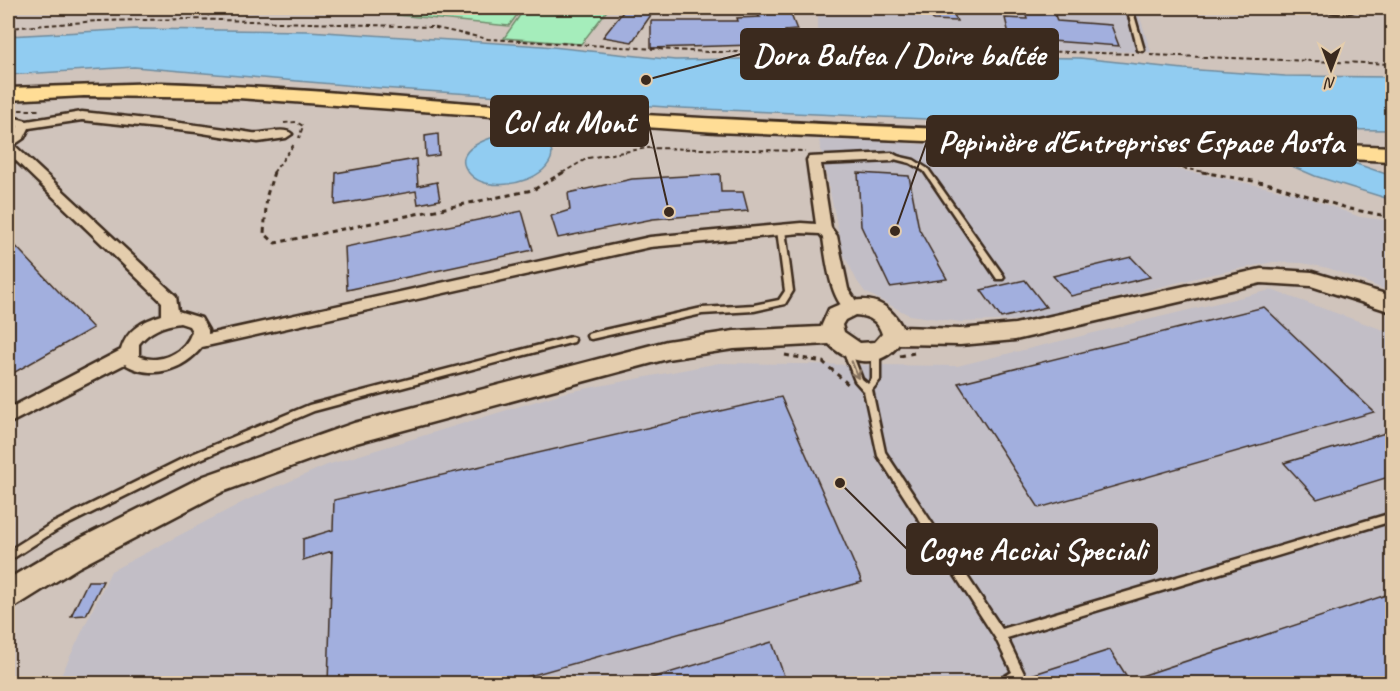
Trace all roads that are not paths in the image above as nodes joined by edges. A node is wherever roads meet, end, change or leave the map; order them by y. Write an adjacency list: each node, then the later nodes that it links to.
1 (797, 8): 5 (lane)
2 (1130, 8): 6 (lane)
3 (1323, 8): 4 (lane)
4 (1356, 8)
5 (732, 10)
6 (1141, 50)
7 (8, 86): 12 (highway)
8 (8, 105): 9 (street); 13 (highway)
9 (24, 125): 10 (street); 11 (street)
10 (282, 129)
11 (8, 145): 20 (street)
12 (1392, 145)
13 (1392, 154)
14 (892, 157): 16 (street); 17 (lane)
15 (781, 230): 16 (street); 22 (lane); 25 (street)
16 (824, 230): 19 (street)
17 (1000, 277)
18 (1392, 304): 21 (street)
19 (852, 307): 21 (street); 24 (street)
20 (170, 318): 25 (street); 27 (street)
21 (893, 335): 26 (street)
22 (591, 336)
23 (571, 340): 31 (lane)
24 (840, 341): 26 (street); 28 (lane, one-way to 28); 32 (street)
25 (198, 342): 27 (street)
26 (876, 351): 28 (lane)
27 (129, 353): 29 (street)
28 (868, 389): 33 (lane)
29 (8, 417)
30 (1392, 517): 33 (lane)
31 (8, 556)
32 (8, 595)
33 (1000, 635): 34 (lane)
34 (1022, 679): 35 (lane)
35 (1003, 684)

